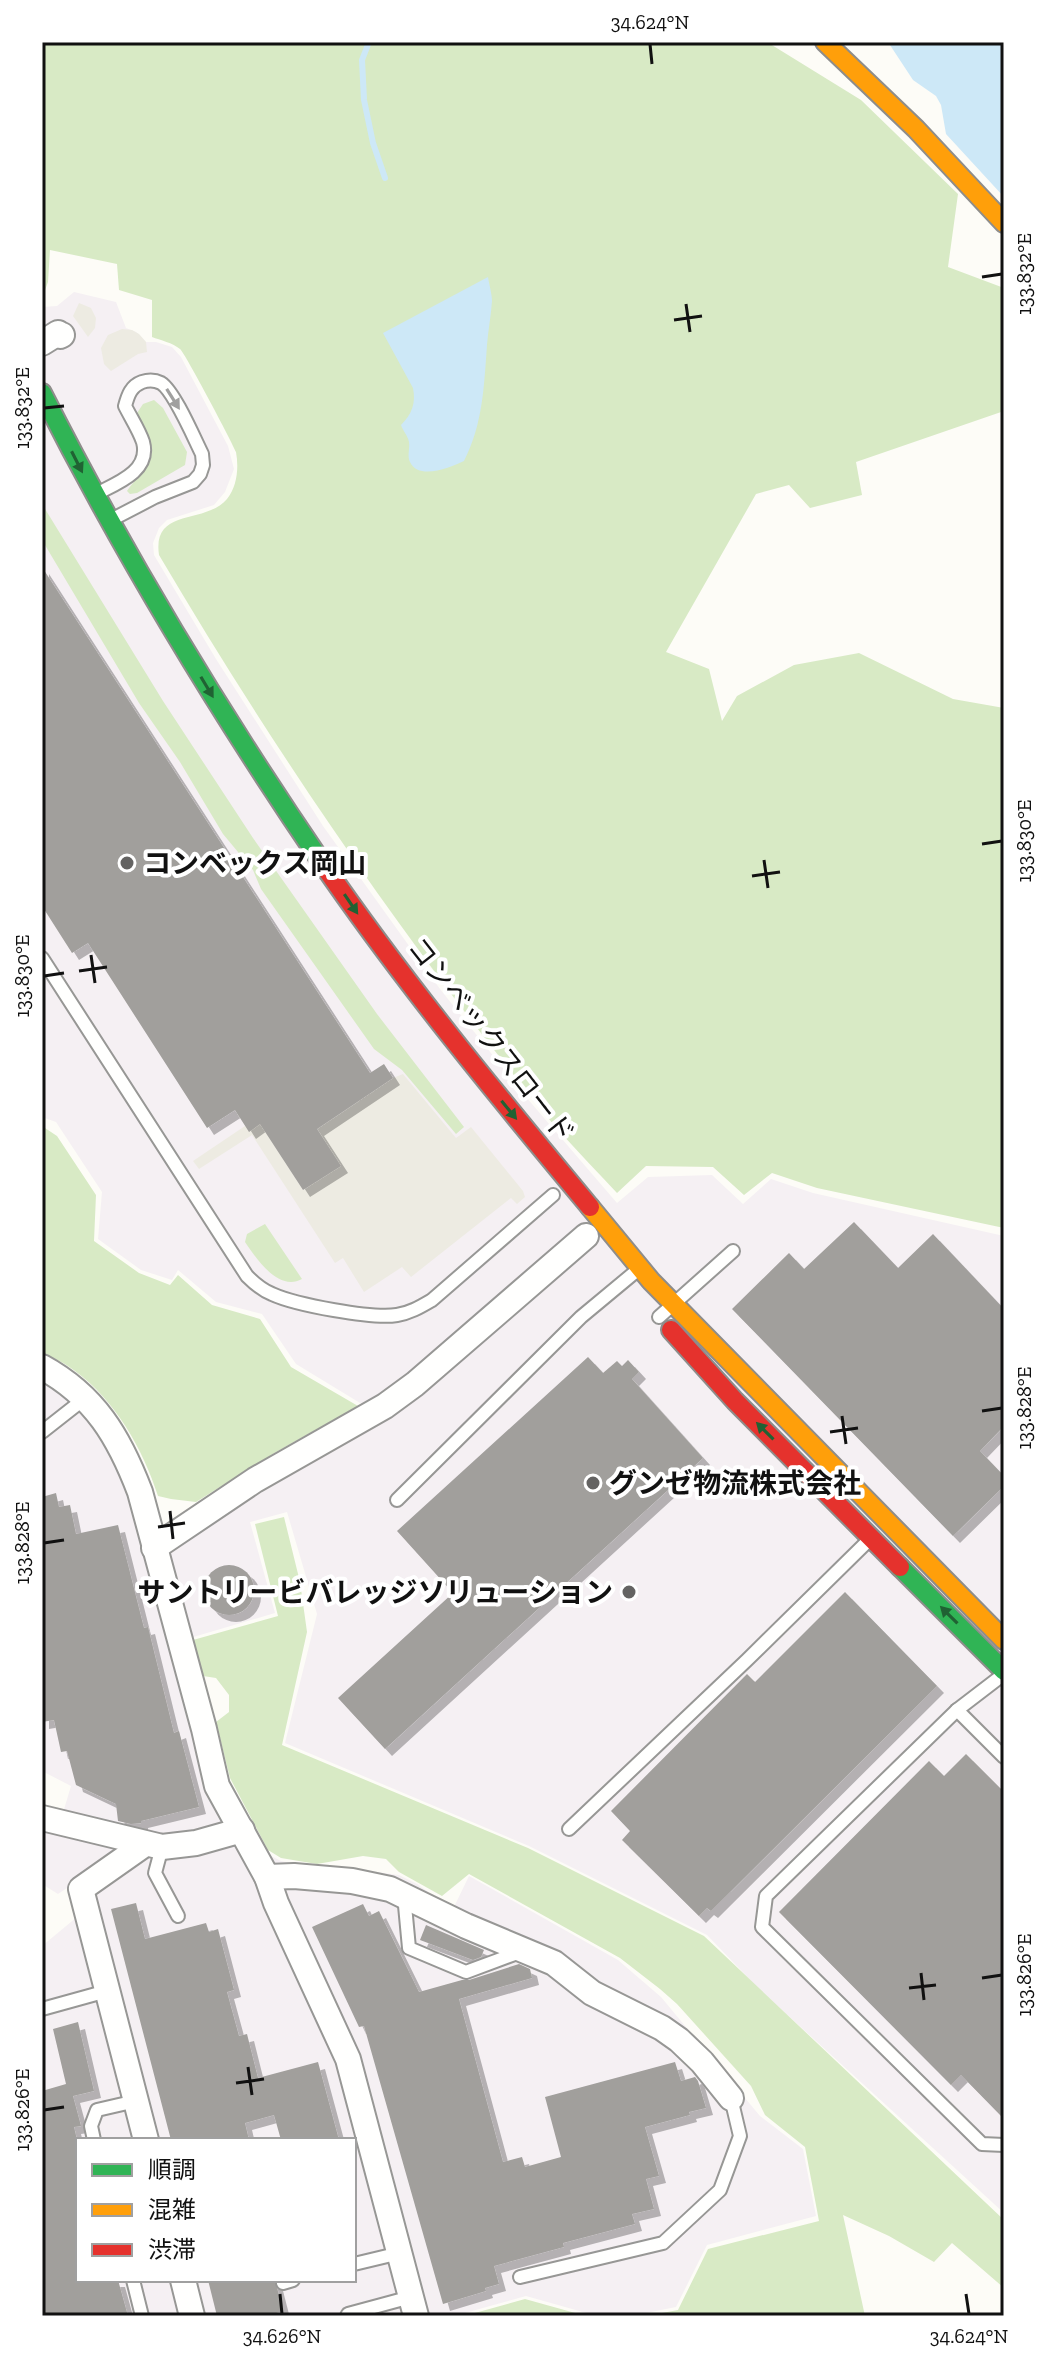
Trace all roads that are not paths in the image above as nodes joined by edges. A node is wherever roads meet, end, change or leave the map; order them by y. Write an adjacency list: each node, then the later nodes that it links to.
1 (825, 42): 2 (street)
2 (1004, 223)
3 (42, 393): 4 (street, コンベックスロード, one-way to 4)
4 (83, 498): 5 (street, コンベックスロード); 5 (lane, one-way to 5)
5 (109, 521): 9 (street, コンベックスロード, one-way to 9)
6 (42, 958): 7 (lane)
7 (569, 1214): 18 (street)
8 (733, 1251): 10 (lane)
9 (629, 1277): 10 (street, コンベックスロード); 15 (lane)
10 (674, 1303): 11 (lane); 16 (street, コンベックスロード)
11 (654, 1312): 17 (street, one-way to 11)
12 (42, 1367): 13 (street)
13 (84, 1399): 14 (lane); 18 (street)
14 (42, 1432)
15 (397, 1500)
16 (888, 1522): 17 (lane); 19 (street, コンベックスロード)
17 (871, 1538): 20 (street, one-way to 17); 24 (lane)
18 (154, 1548): 25 (street)
19 (1004, 1640)
20 (1001, 1663): 21 (lane)
21 (957, 1710): 22 (lane); 37 (lane)
22 (1004, 1757)
23 (42, 1818): 26 (street)
24 (569, 1829)
25 (242, 1830): 26 (street); 27 (street)
26 (154, 1845): 29 (lane); 31 (street)
27 (267, 1877): 28 (street); 38 (street)
28 (404, 1895): 30 (street); 30 (lane)
29 (178, 1916)
30 (524, 1950): 33 (street)
31 (107, 1991): 32 (lane); 34 (street)
32 (42, 2009)
33 (731, 2098): 40 (lane)
34 (136, 2101): 35 (lane); 36 (street)
35 (94, 2138)
36 (145, 2138)
37 (1004, 2145)
38 (400, 2253): 39 (lane); 43 (street)
39 (356, 2264)
40 (520, 2277)
41 (134, 2282): 44 (lane)
42 (184, 2282): 45 (street)
43 (414, 2306): 46 (lane)
44 (142, 2316)
45 (192, 2316)
46 (347, 2316)

